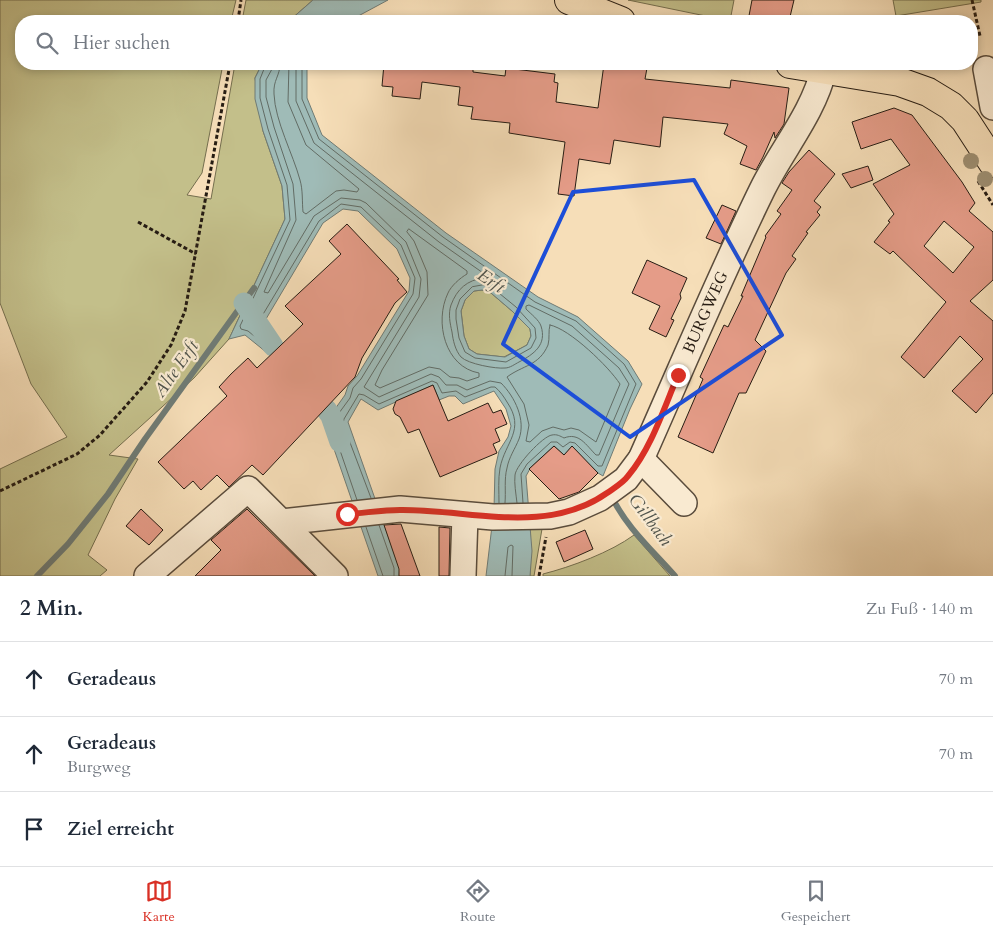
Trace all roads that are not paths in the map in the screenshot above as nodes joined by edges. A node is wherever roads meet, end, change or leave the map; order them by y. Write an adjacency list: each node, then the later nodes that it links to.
1 (569, 0): 2 (main road)
2 (606, 15)
3 (986, 69): 6 (street)
4 (824, 70): 9 (street, BURGWEG)
5 (829, 70): 7 (main road)
6 (993, 108): 7 (street)
7 (965, 120): 8 (main road)
8 (985, 171)
9 (634, 469): 10 (street); 11 (street, BURGWEG)
10 (684, 503)
11 (465, 515): 12 (street, BURGWEG); 15 (street)
12 (282, 522): 13 (street); 14 (street)
13 (148, 576)
14 (335, 576)
15 (463, 576)

